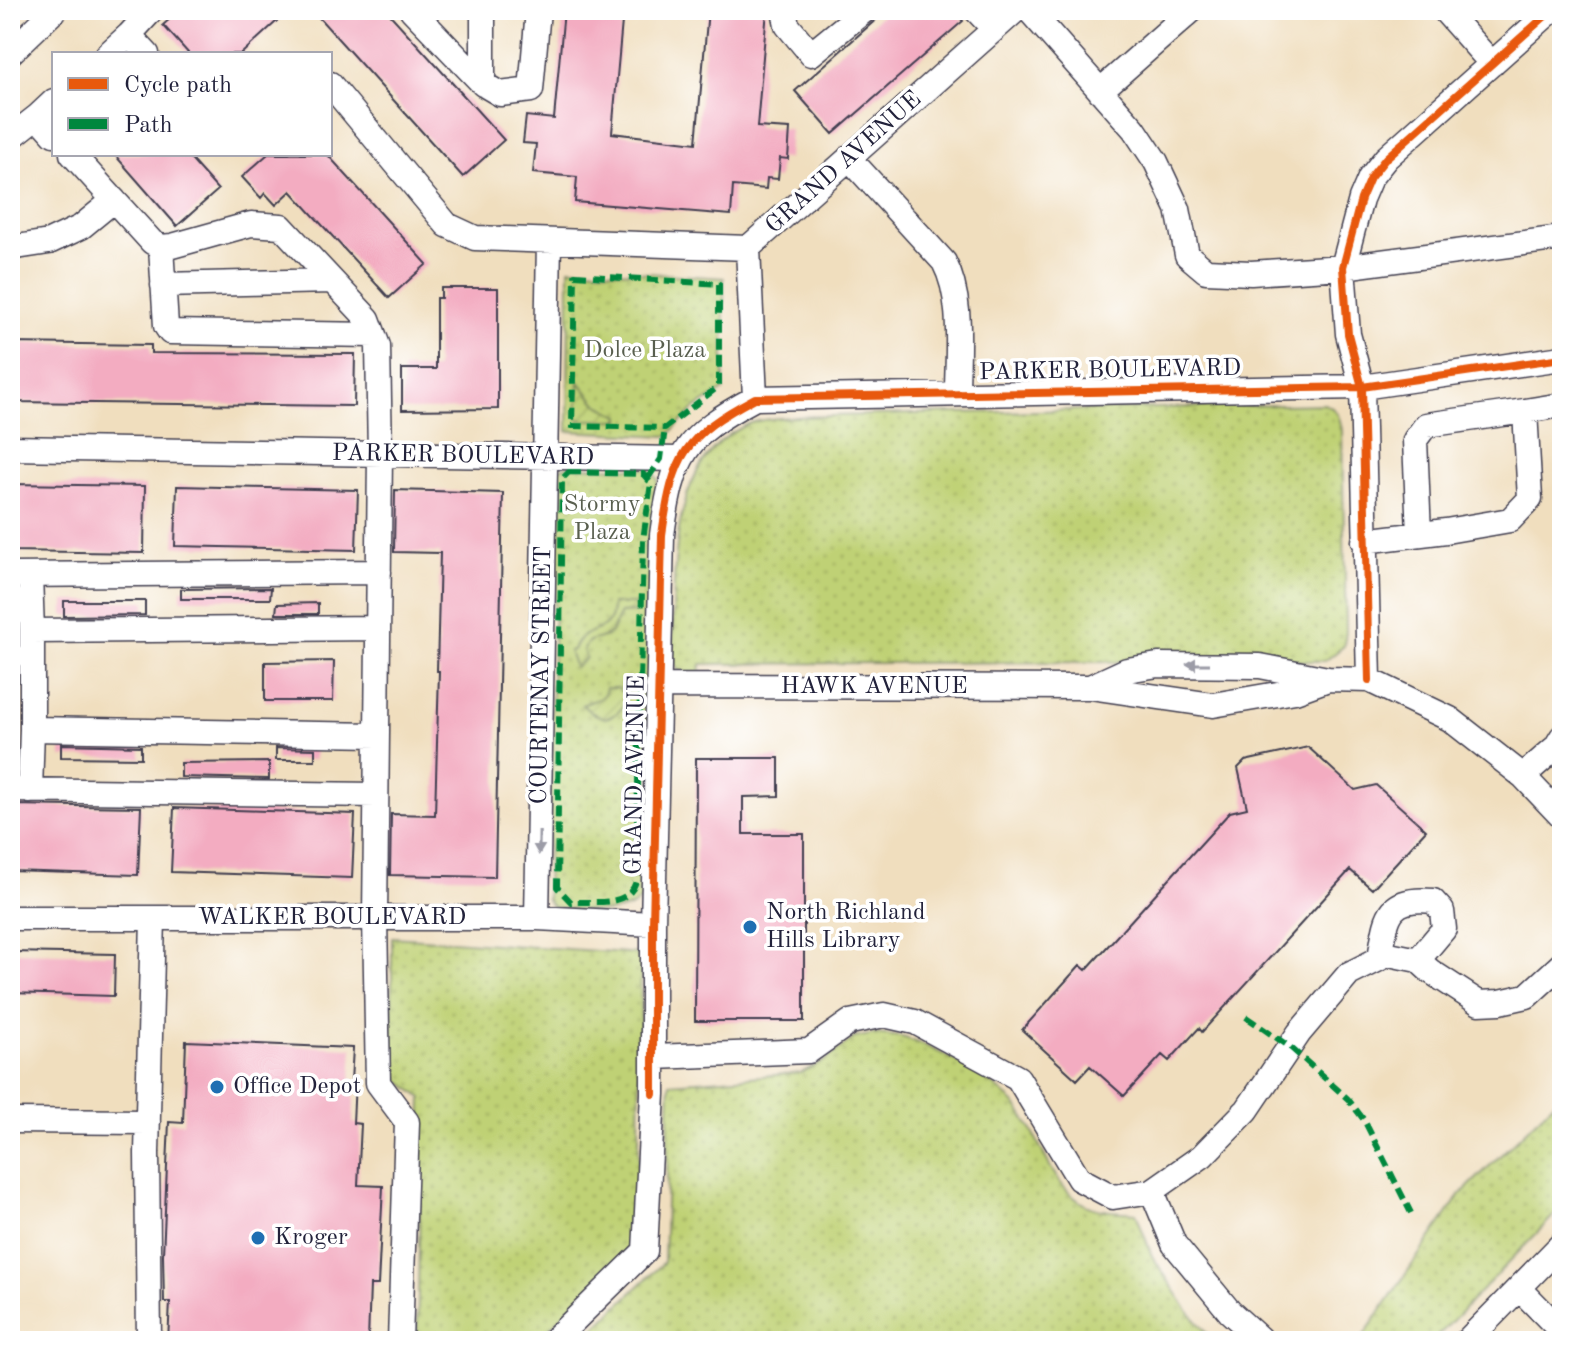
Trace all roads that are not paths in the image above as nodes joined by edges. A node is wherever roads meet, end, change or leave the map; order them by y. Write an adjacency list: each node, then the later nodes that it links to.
1 (55, 10): 18 (street)
2 (152, 10): 15 (street)
3 (412, 10): 20 (street)
4 (483, 10): 20 (street)
5 (538, 10): 20 (street)
6 (865, 10): 13 (street)
7 (976, 10): 14 (street)
8 (1016, 10): 14 (street, GRAND AVENUE)
9 (1029, 10): 22 (street)
10 (1192, 10): 22 (street)
11 (1444, 10): 19 (street)
12 (1552, 10): 19 (street)
13 (787, 12)
14 (994, 29): 26 (street, GRAND AVENUE)
15 (129, 35): 16 (street); 17 (street)
16 (110, 52)
17 (145, 52)
18 (10, 53)
19 (1492, 64): 33 (street)
20 (483, 84)
21 (332, 86): 29 (street)
22 (1100, 91): 33 (street)
23 (49, 117): 24 (street)
24 (10, 138)
25 (74, 156): 27 (street)
26 (849, 158): 32 (street, GRAND AVENUE); 39 (street)
27 (114, 200): 30 (street); 31 (street)
28 (1562, 238): 33 (street)
29 (549, 241): 32 (street); 45 (street, COURTENAY STREET)
30 (161, 247): 34 (street); 35 (street)
31 (10, 248)
32 (748, 248): 40 (street, GRAND AVENUE)
33 (1343, 267): 38 (street)
34 (332, 281): 35 (street); 36 (street)
35 (163, 285): 36 (street)
36 (374, 335): 44 (street)
37 (1562, 358): 38 (street, PARKER BOULEVARD)
38 (1362, 387): 39 (street, PARKER BOULEVARD); 48 (street)
39 (957, 394): 40 (street, PARKER BOULEVARD)
40 (755, 398): 46 (street, PARKER BOULEVARD)
41 (1562, 405): 42 (street)
42 (1525, 411): 47 (street); 47 (street)
43 (10, 448): 44 (street, PARKER BOULEVARD)
44 (380, 454): 45 (street, PARKER BOULEVARD); 49 (street)
45 (546, 457): 46 (street, PARKER BOULEVARD); 67 (street, COURTENAY STREET, one-way to 67)
46 (679, 459): 55 (street, GRAND AVENUE)
47 (1419, 534): 48 (street)
48 (1364, 541): 54 (street)
49 (379, 572): 50 (street); 51 (street)
50 (20, 575): 52 (street)
51 (378, 628): 52 (street); 58 (street)
52 (32, 631): 57 (street)
53 (1328, 679): 54 (street, HAWK AVENUE); 56 (street, HAWK AVENUE); 56 (street, HAWK AVENUE, one-way to 56)
54 (1369, 680): 60 (street, HAWK AVENUE)
55 (658, 686): 56 (street, HAWK AVENUE); 68 (street, GRAND AVENUE)
56 (1090, 687)
57 (32, 729): 58 (street); 61 (street)
58 (377, 735): 62 (street)
59 (1562, 737): 60 (street)
60 (1523, 776): 63 (street, HAWK AVENUE)
61 (20, 791): 62 (street)
62 (376, 795): 66 (street)
63 (1562, 817)
64 (10, 918): 65 (street, WALKER BOULEVARD)
65 (153, 918): 66 (street, WALKER BOULEVARD); 74 (street)
66 (375, 918): 67 (street, WALKER BOULEVARD); 80 (street)
67 (537, 918): 68 (street, WALKER BOULEVARD)
68 (653, 924): 72 (street, GRAND AVENUE)
69 (1380, 958): 70 (street); 70 (street); 75 (street)
70 (1418, 960): 71 (street)
71 (1562, 964)
72 (654, 1057): 75 (street); 81 (street, GRAND AVENUE)
73 (10, 1121): 74 (street)
74 (148, 1122): 79 (street)
75 (1152, 1191): 82 (street)
76 (1562, 1244): 77 (street)
77 (1519, 1288): 78 (street); 83 (street)
78 (1562, 1332)
79 (149, 1341)
80 (400, 1341)
81 (553, 1341)
82 (1262, 1341)
83 (1467, 1341)

